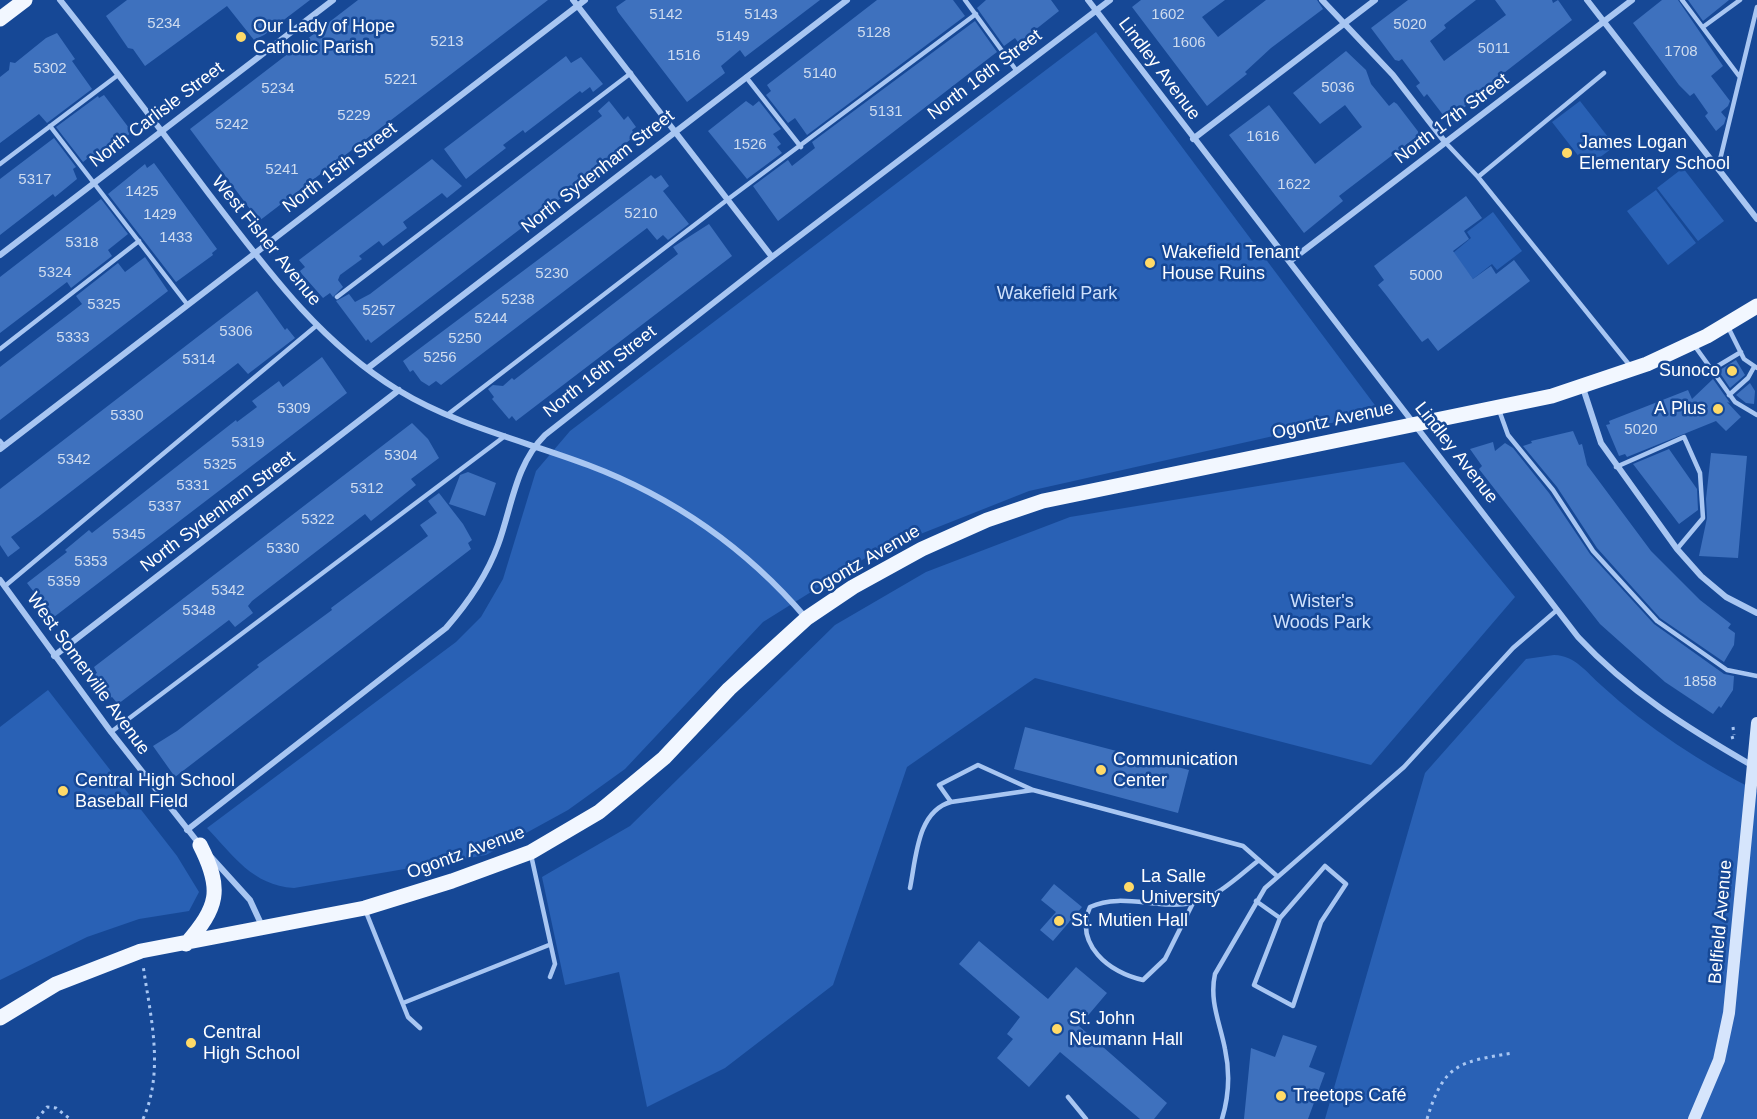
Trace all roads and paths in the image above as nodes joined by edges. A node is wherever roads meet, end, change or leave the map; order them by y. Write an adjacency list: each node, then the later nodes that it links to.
1 (25, 0): 19 (main road)
2 (60, 0): 26 (street, West Fisher Avenue)
3 (333, 0): 30 (street, North Carlisle Street)
4 (585, 0): 15 (street, North 15th Street)
5 (847, 0): 28 (street, North Sydenham Street)
6 (965, 0): 18 (lane)
7 (1088, 0): 17 (street, Lindley Avenue)
8 (1110, 0): 17 (street, North 16th Street)
9 (1322, 0): 21 (street)
10 (1375, 0): 21 (street)
11 (1587, 0): 20 (street)
12 (1632, 0): 20 (street, North 17th Street)
13 (1682, 0): 22 (lane)
14 (1740, 0): 22 (lane)
15 (575, 3): 24 (street); 42 (street, North 15th Street)
16 (1757, 7): 27 (lane)
17 (1096, 11): 23 (street, North 16th Street); 32 (street, Lindley Avenue)
18 (976, 14): 23 (lane); 34 (lane)
19 (0, 19)
20 (1604, 22): 33 (street, North 17th Street); 36 (street)
21 (1345, 23): 32 (street); 33 (street)
22 (1703, 27): 27 (lane)
23 (1016, 70): 44 (street, North 16th Street)
24 (631, 73): 31 (street); 46 (lane)
25 (1604, 73): 37 (lane)
26 (118, 75): 29 (lane); 30 (street, West Fisher Avenue)
27 (1739, 76): 36 (lane)
28 (746, 77): 31 (street, North Sydenham Street); 34 (lane)
29 (50, 126): 35 (lane); 38 (lane)
30 (161, 131): 38 (street, North Carlisle Street); 42 (street, West Fisher Avenue)
31 (675, 132): 39 (street); 55 (street, North Sydenham Street)
32 (1193, 140): 45 (street, Lindley Avenue)
33 (1445, 142): 37 (lane); 45 (street, North 17th Street)
34 (801, 147): 39 (lane)
35 (0, 164)
36 (1718, 168): 40 (street)
37 (1478, 177): 56 (lane)
38 (94, 182): 41 (lane); 43 (street, North Carlisle Street)
39 (727, 200): 44 (street); 62 (lane)
40 (1757, 219)
41 (139, 241): 47 (lane); 52 (lane)
42 (254, 253): 47 (street, North 15th Street); 50 (street, West Fisher Avenue)
43 (0, 255)
44 (771, 257): 67 (street, North 16th Street)
45 (1290, 261): 64 (street, Lindley Avenue)
46 (337, 297)
47 (187, 304): 66 (street, North 15th Street)
48 (1757, 306): 49 (main road, Ogontz Avenue)
49 (1727, 325): 51 (main road, Ogontz Avenue); 53 (lane)
50 (316, 326): 55 (street, West Fisher Avenue); 71 (lane)
51 (1693, 343): 56 (main road, Ogontz Avenue); 57 (lane)
52 (0, 349)
53 (1741, 352): 54 (lane); 57 (lane)
54 (1756, 367): 60 (lane)
55 (368, 368): 59 (street, West Fisher Avenue)
56 (1633, 369): 58 (main road, Ogontz Avenue)
57 (1711, 370): 60 (lane)
58 (1583, 387): 61 (main road, Ogontz Avenue); 68 (street)
59 (399, 390): 62 (street, West Fisher Avenue); 75 (street, North Sydenham Street)
60 (1729, 394): 63 (lane)
61 (1498, 407): 64 (main road, Ogontz Avenue); 76 (lane)
62 (447, 415): 65 (street, West Fisher Avenue)
63 (1757, 415)
64 (1414, 424): 72 (street, Lindley Avenue); 74 (main road, Ogontz Avenue)
65 (505, 436): 67 (street, West Fisher Avenue); 79 (lane)
66 (1, 445)
67 (534, 446): 74 (street, West Fisher Avenue); 84 (street, North 16th Street)
68 (1616, 467): 69 (street); 69 (lane)
69 (1677, 549): 73 (street)
70 (0, 580): 71 (street, West Somerville Avenue)
71 (5, 586): 75 (street, West Somerville Avenue)
72 (1557, 610): 81 (street, Lindley Avenue); 88 (lane)
73 (1757, 613)
74 (807, 618): 86 (main road, Ogontz Avenue)
75 (54, 656): 79 (street, West Somerville Avenue)
76 (1757, 676)
77 (1757, 723): 81 (street, Belfield Avenue)
78 (1733, 728): 80 (path)
79 (111, 732): 84 (street, West Somerville Avenue)
80 (1734, 736)
81 (1755, 767): 110 (street, Belfield Avenue)
82 (1033, 790): 83 (lane); 83 (lane); 87 (lane)
83 (951, 802): 89 (lane)
84 (187, 830): 85 (street, West Somerville Avenue)
85 (200, 845): 94 (street, West Somerville Avenue); 95 (main road)
86 (531, 852): 92 (main road, Ogontz Avenue); 96 (lane)
87 (1259, 860): 88 (lane); 91 (lane)
88 (1277, 876): 90 (lane)
89 (910, 888)
90 (1256, 901): 93 (lane); 108 (lane)
91 (1194, 903): 91 (lane)
92 (364, 908): 94 (main road, Ogontz Avenue); 99 (lane)
93 (1280, 918): 93 (lane)
94 (262, 926): 95 (main road, Ogontz Avenue)
95 (186, 944): 97 (main road, Ogontz Avenue)
96 (549, 945): 98 (lane); 99 (lane)
97 (141, 951): 100 (main road, Ogontz Avenue); 106 (path)
98 (550, 977)
99 (403, 1003): 101 (lane)
100 (0, 1018)
101 (420, 1028)
102 (1513, 1053): 109 (path)
103 (1068, 1097): 107 (lane)
104 (36, 1119): 105 (path)
105 (70, 1119)
106 (142, 1119)
107 (1086, 1119)
108 (1222, 1119)
109 (1427, 1119)
110 (1694, 1119)

